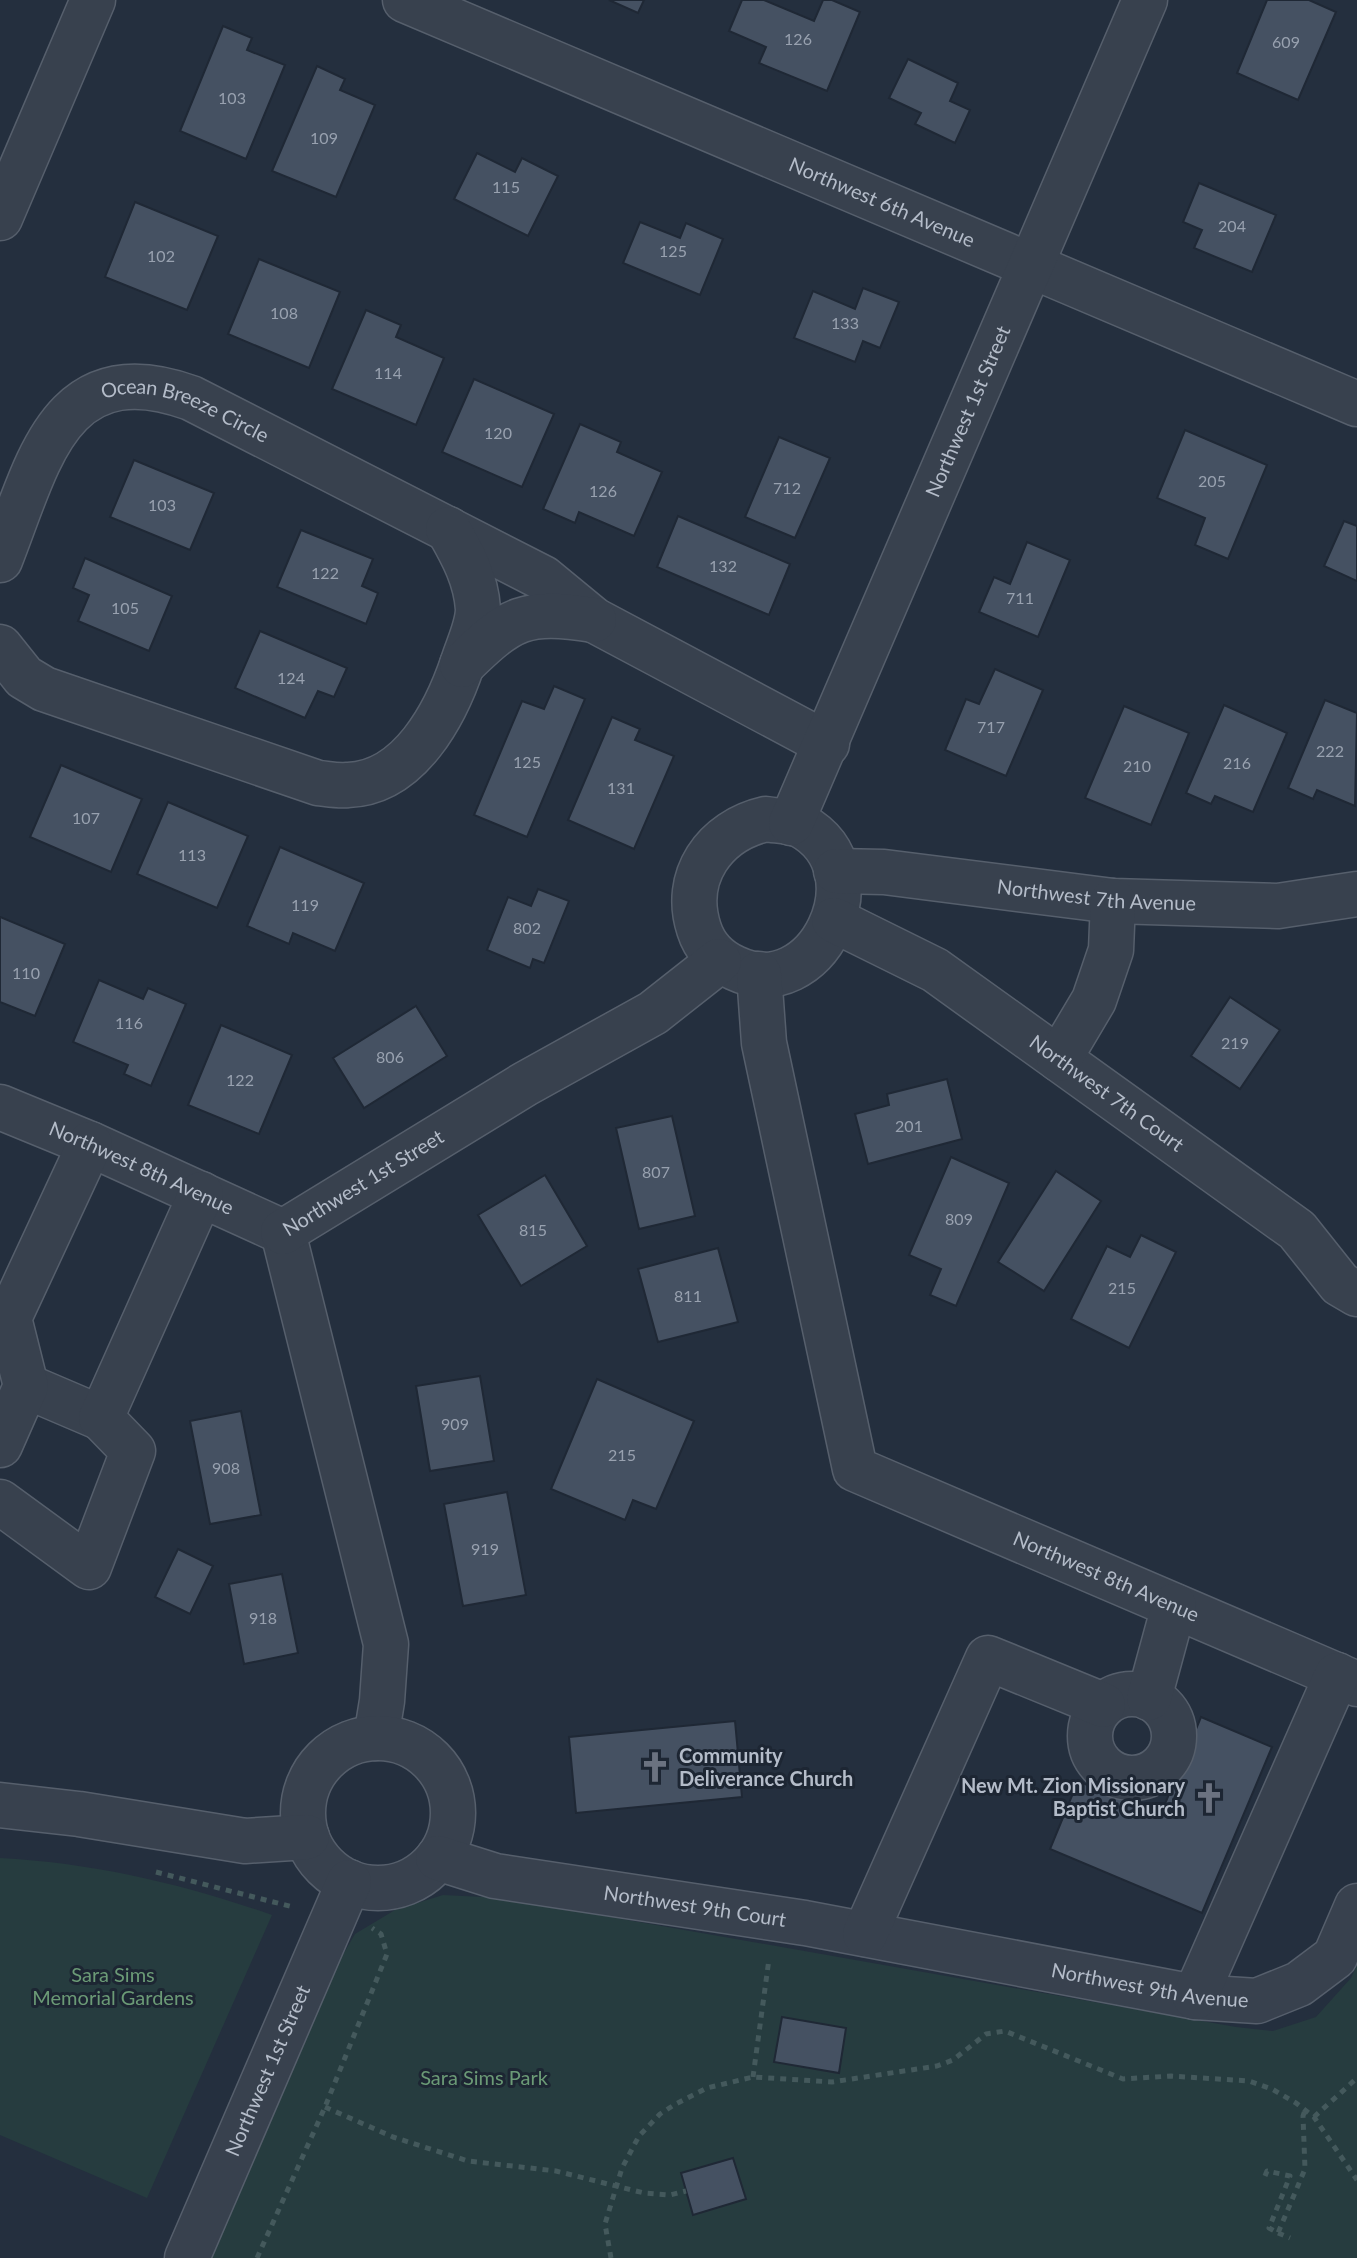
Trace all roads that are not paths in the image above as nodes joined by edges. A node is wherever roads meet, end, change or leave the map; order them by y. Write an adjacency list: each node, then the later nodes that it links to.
1 (93, 0): 4 (street)
2 (405, 0): 5 (street, Northwest 6th Avenue)
3 (1145, 0): 5 (street, Northwest 1st Street)
4 (0, 218)
5 (1031, 267): 6 (street, Northwest 6th Avenue); 12 (street, Northwest 1st Street)
6 (1357, 404)
7 (448, 529): 8 (street, Ocean Breeze Circle); 9 (street, Ocean Breeze Circle); 11 (street, Ocean Breeze Circle)
8 (0, 560)
9 (594, 620): 11 (street, Ocean Breeze Circle); 12 (street, Ocean Breeze Circle)
10 (0, 647): 11 (street, Ocean Breeze Circle)
11 (462, 665)
12 (827, 744): 13 (street, Northwest 1st Street)
13 (791, 823): 14 (street); 18 (street)
14 (836, 871): 16 (street, Northwest 7th Avenue); 17 (street)
15 (1357, 894): 16 (street, Northwest 7th Avenue)
16 (1113, 901): 19 (street)
17 (834, 920): 18 (street); 19 (street, Northwest 7th Court)
18 (739, 968): 23 (street, Northwest 1st Street); 29 (street, Northwest 8th Avenue)
19 (1059, 1059): 24 (street, Northwest 7th Court)
20 (0, 1107): 21 (street, Northwest 8th Avenue)
21 (90, 1144): 22 (street, Northwest 8th Avenue); 25 (street)
22 (201, 1194): 23 (street, Northwest 8th Avenue); 26 (street)
23 (283, 1232): 33 (street, Northwest 1st Street)
24 (1357, 1294)
25 (26, 1386): 26 (street); 27 (street)
26 (101, 1418): 28 (street)
27 (0, 1445)
28 (0, 1502)
29 (1174, 1606): 30 (street, Northwest 8th Avenue); 31 (street)
30 (1347, 1680): 41 (street)
31 (1149, 1698): 32 (street); 32 (street)
32 (1103, 1705): 39 (street)
33 (376, 1738): 35 (street); 36 (street)
34 (0, 1805): 35 (street)
35 (307, 1837): 37 (street)
36 (438, 1858): 37 (street); 39 (street, Northwest 9th Court)
37 (349, 1882): 42 (street, Northwest 1st Street)
38 (1357, 1906): 41 (street, Northwest 9th Avenue)
39 (865, 1934): 40 (street, Northwest 9th Court)
40 (953, 1951): 41 (street, Northwest 9th Avenue)
41 (1195, 1997)
42 (187, 2258)

